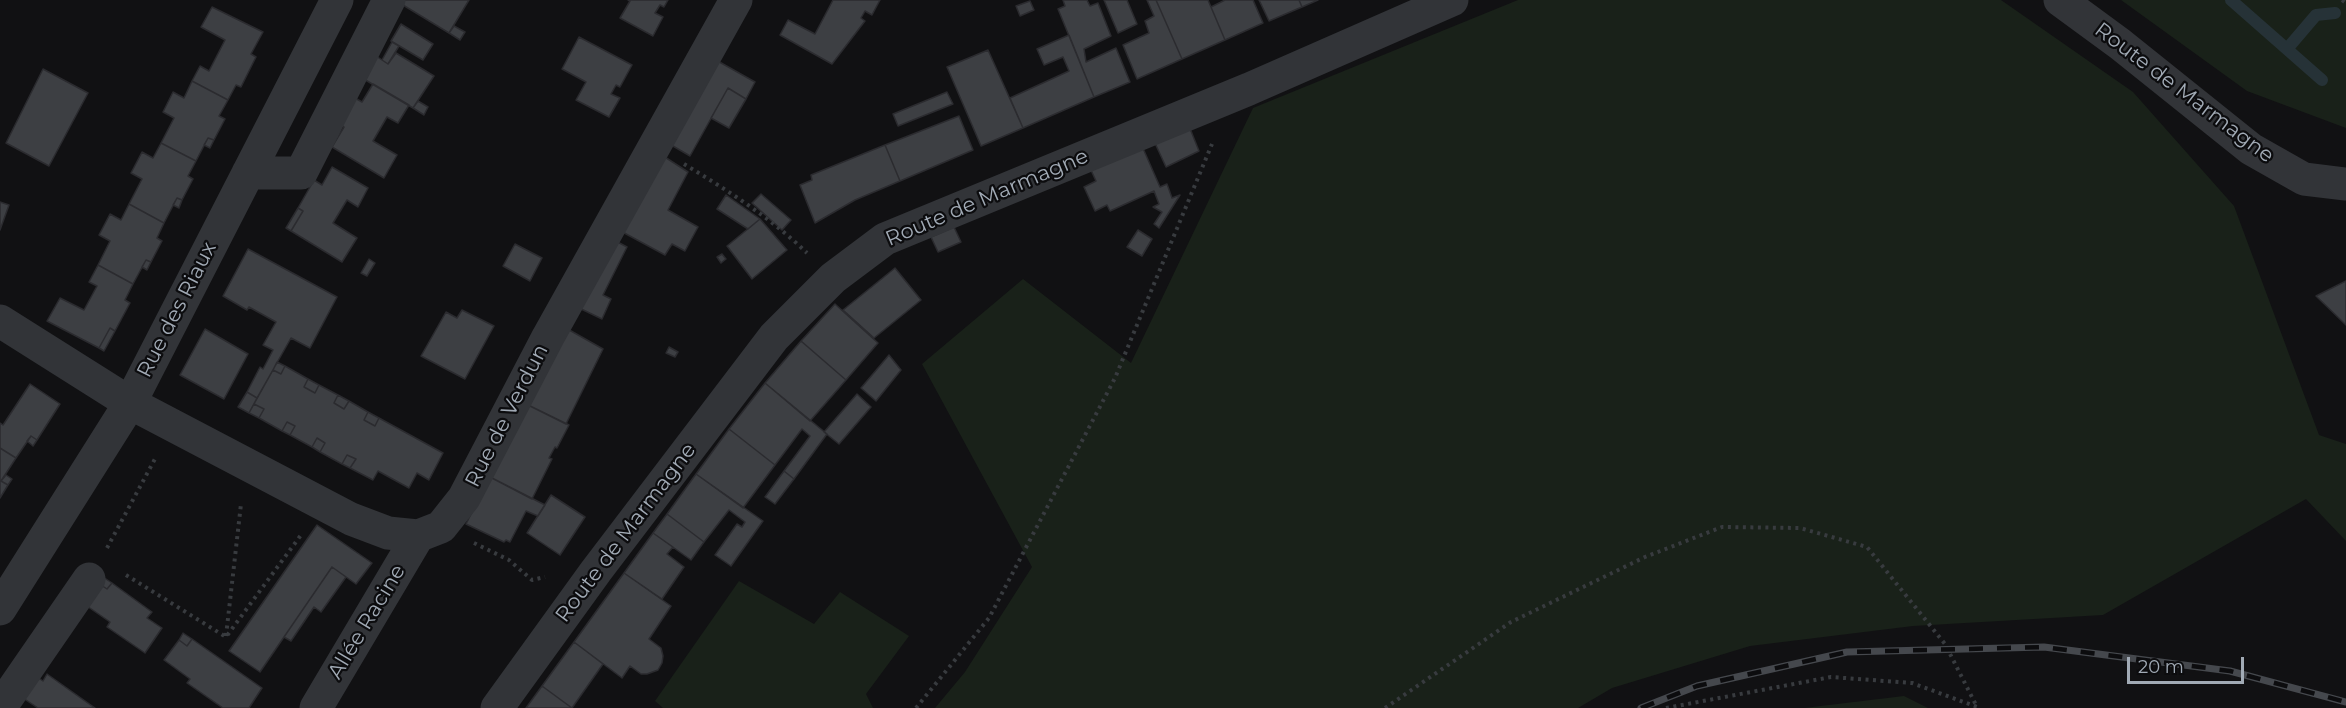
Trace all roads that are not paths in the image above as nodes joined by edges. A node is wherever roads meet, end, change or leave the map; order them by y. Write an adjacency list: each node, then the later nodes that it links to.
1 (337, 0): 6 (street, Rue des Riaux)
2 (389, 0): 6 (street)
3 (736, 0): 10 (street, Rue de Verdun)
4 (1452, 0): 15 (street, Route de Marmagne)
5 (2060, 0): 7 (street, Route de Marmagne)
6 (248, 172): 9 (street, Rue des Riaux)
7 (2346, 183)
8 (0, 321): 9 (street)
9 (130, 403): 10 (street); 12 (street, Rue des Riaux)
10 (429, 532): 14 (street, Allée Racine)
11 (95, 569): 13 (street)
12 (0, 609)
13 (0, 708)
14 (316, 708)
15 (497, 708)

